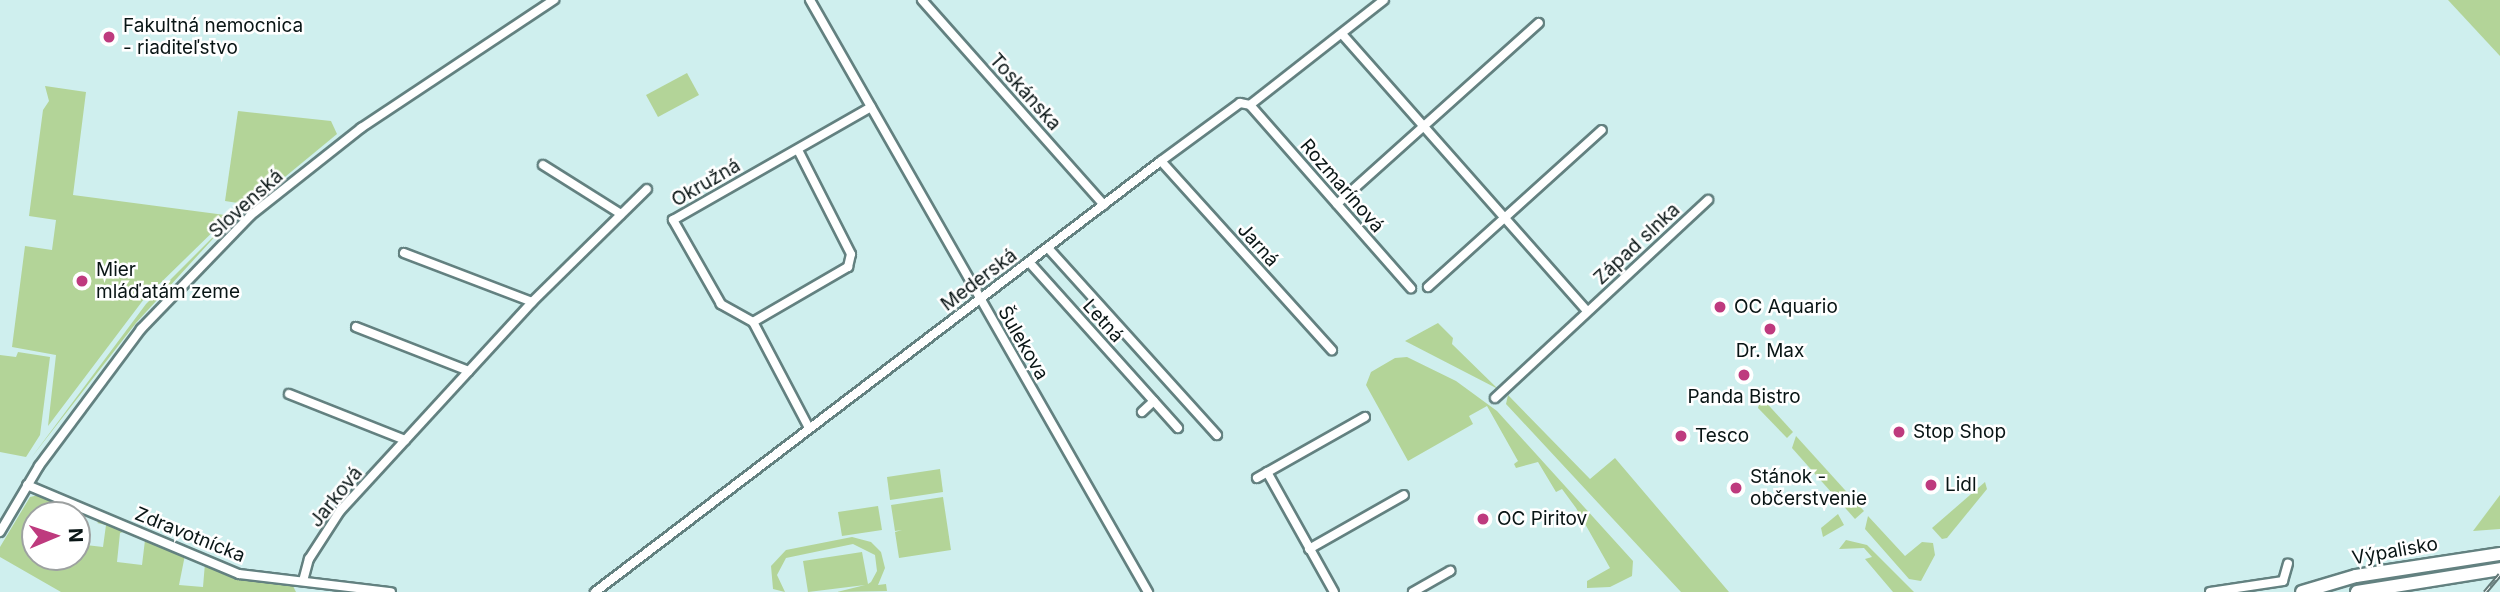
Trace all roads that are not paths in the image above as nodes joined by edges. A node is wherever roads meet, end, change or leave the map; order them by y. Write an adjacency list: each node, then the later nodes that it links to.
1 (554, 0): 43 (street, Slovenská)
2 (810, 0): 8 (street, Šulekova)
3 (922, 0): 17 (street, Toskánska)
4 (1384, 0): 6 (street, Mederská)
5 (1539, 23): 9 (street)
6 (1342, 34): 7 (street, Mederská); 9 (street, Západ slnka)
7 (1250, 105): 12 (street, Mederská); 16 (street, Rozmarínová)
8 (871, 107): 11 (street, Okružná); 25 (street, Šulekova)
9 (1422, 128): 16 (street); 19 (street, Západ slnka)
10 (1602, 130): 19 (street)
11 (798, 150): 28 (street); 28 (street, Okružná)
12 (1161, 161): 17 (street, Mederská); 30 (street, Jarná)
13 (543, 165): 18 (street)
14 (647, 189): 18 (street, Jarková)
15 (1708, 200): 27 (street, Západ slnka)
16 (1337, 204): 24 (street, Rozmarínová)
17 (1104, 205): 20 (street, Mederská)
18 (621, 214): 26 (street, Jarková)
19 (1504, 218): 23 (street); 27 (street, Západ slnka)
20 (1048, 248): 22 (street, Mederská); 39 (street)
21 (404, 253): 26 (street)
22 (1029, 262): 25 (street, Mederská); 34 (street, Letná)
23 (1428, 287)
24 (1411, 288)
25 (980, 299): 37 (street, Mederská); 54 (street, Šulekova)
26 (532, 302): 31 (street, Jarková)
27 (1587, 311): 33 (street, Západ slnka)
28 (753, 322): 37 (street)
29 (356, 327): 31 (street)
30 (1332, 350)
31 (469, 371): 40 (street, Jarková)
32 (289, 394): 40 (street)
33 (1495, 398)
34 (1154, 401): 35 (street); 38 (street, Letná)
35 (1142, 412)
36 (1364, 416): 41 (street)
37 (809, 428): 53 (street, Mederská)
38 (1178, 428)
39 (1217, 435)
40 (405, 440): 51 (street, Jarková)
41 (1267, 472): 42 (street); 46 (street)
42 (1257, 478)
43 (27, 485): 45 (street, Slovenská); 51 (street, Zdravotnícka)
44 (1404, 495): 46 (street)
45 (0, 532)
46 (1310, 549): 55 (street)
47 (2498, 554): 58 (main road, Výpalisko)
48 (2288, 564): 57 (street)
49 (2498, 570): 59 (main road, Výpalisko)
50 (1450, 571): 56 (street)
51 (303, 580): 52 (street, Zdravotnícka)
52 (391, 592)
53 (595, 592)
54 (1148, 592)
55 (1334, 592)
56 (1413, 592)
57 (2210, 592)
58 (2302, 592)
59 (2357, 592)

